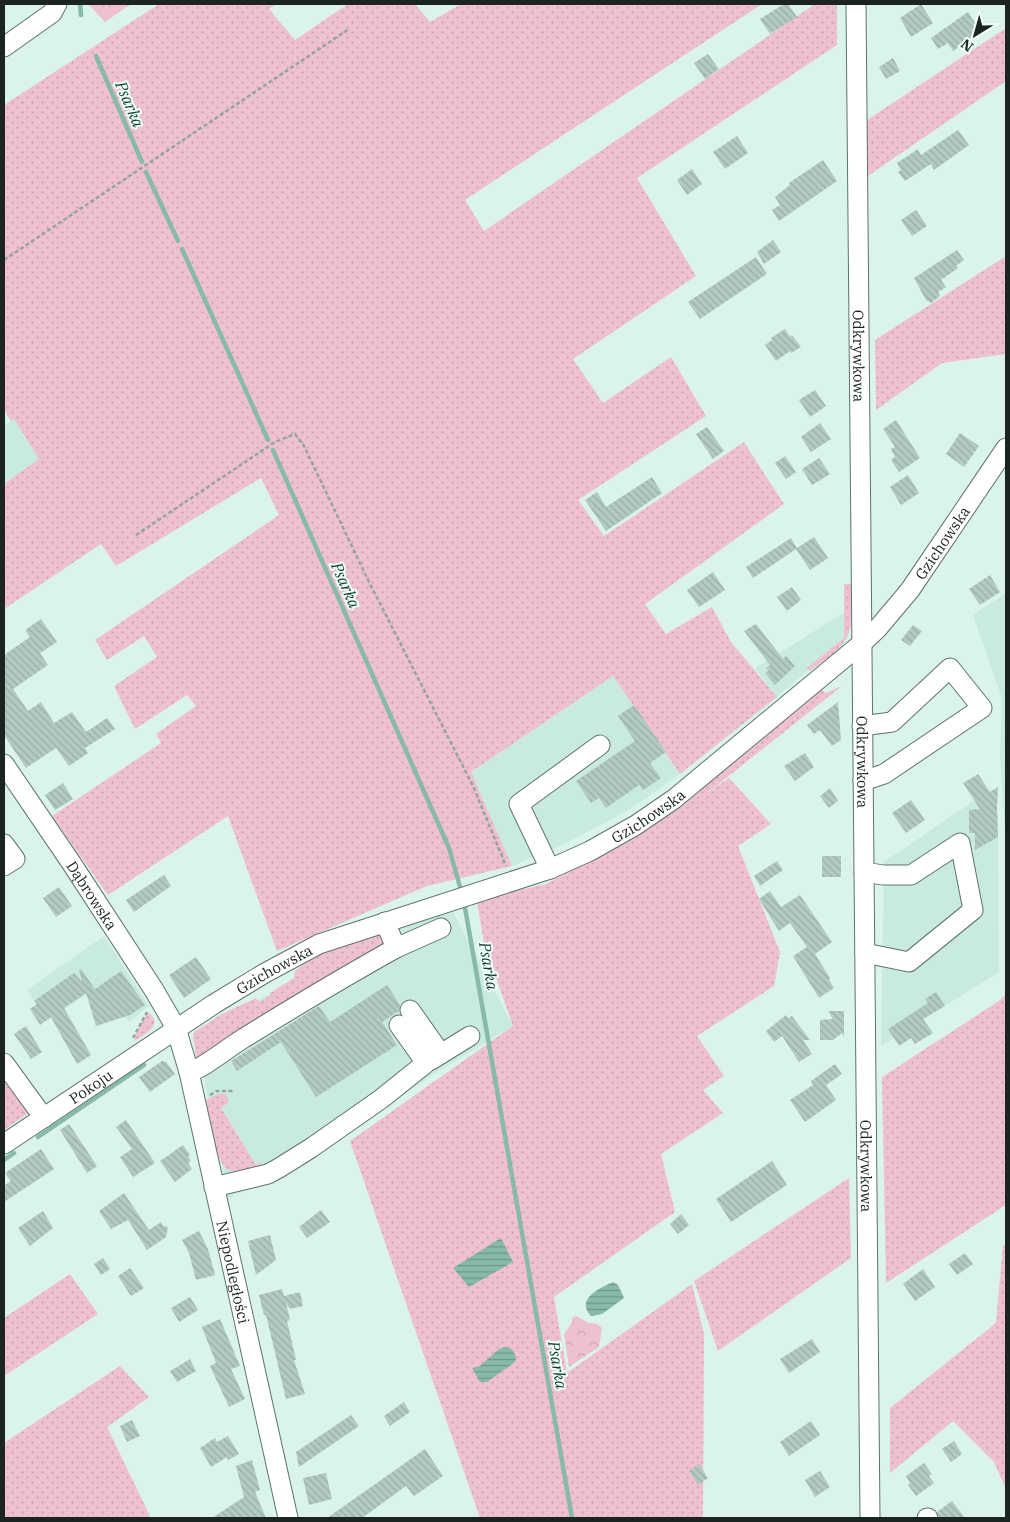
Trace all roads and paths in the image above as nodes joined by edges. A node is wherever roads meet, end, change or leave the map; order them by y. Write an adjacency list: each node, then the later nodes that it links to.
1 (57, 4): 4 (street)
2 (856, 4): 8 (street, Odkrywkowa)
3 (349, 29): 5 (path)
4 (4, 47)
5 (4, 260)
6 (1006, 448): 8 (street, Gzichowska)
7 (136, 535): 17 (path)
8 (861, 644): 9 (street, Odkrywkowa); 15 (street, Gzichowska)
9 (862, 726): 12 (street, Odkrywkowa); 12 (street)
10 (600, 745): 15 (street)
11 (4, 764): 24 (street, Dąbrowska)
12 (863, 781): 16 (street, Odkrywkowa)
13 (4, 844): 14 (street)
14 (4, 866)
15 (550, 868): 17 (street, Gzichowska)
16 (864, 872): 21 (street, Odkrywkowa); 21 (street)
17 (510, 882): 18 (street, Gzichowska)
18 (386, 922): 20 (street); 24 (street, Gzichowska)
19 (441, 928): 20 (street)
20 (396, 948): 29 (street)
21 (864, 953): 34 (street, Odkrywkowa)
22 (152, 1008): 26 (path)
23 (404, 1017): 27 (street)
24 (176, 1028): 29 (street, Niepodległości); 30 (street, Pokoju)
25 (470, 1036): 27 (street)
26 (130, 1044)
27 (433, 1058): 32 (street)
28 (4, 1063): 30 (street)
29 (189, 1072): 32 (street, Niepodległości)
30 (44, 1118): 31 (street, Pokoju)
31 (4, 1144)
32 (214, 1187): 33 (street, Niepodległości)
33 (288, 1518)
34 (870, 1518)

